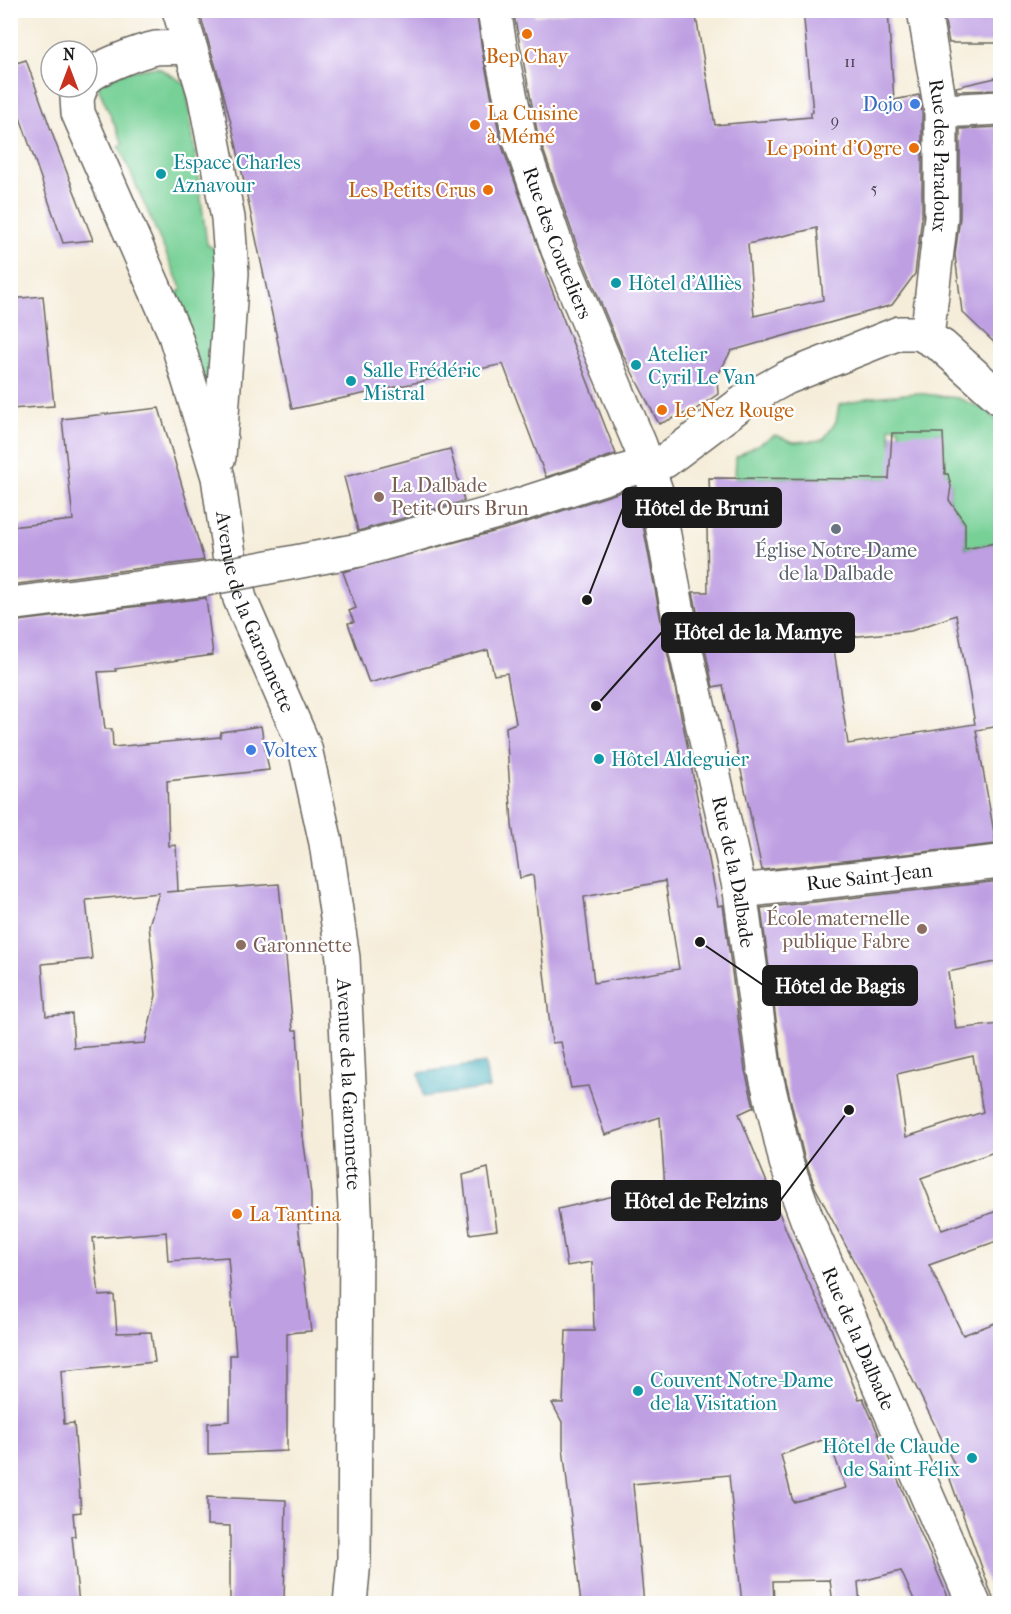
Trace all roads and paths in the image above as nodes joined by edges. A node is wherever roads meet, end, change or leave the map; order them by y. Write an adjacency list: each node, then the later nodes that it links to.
1 (179, 10): 4 (street, Avenue de la Garonnette)
2 (494, 10): 11 (street, Rue des Couteliers)
3 (924, 10): 8 (street, Rue des Paradoux)
4 (190, 47): 5 (street); 12 (street, Avenue de la Garonnette)
5 (99, 69)
6 (77, 99): 12 (street, Avenue de la Garonnette)
7 (1000, 108): 8 (street)
8 (941, 111): 9 (street, Rue des Paradoux)
9 (927, 337): 10 (street); 11 (street)
10 (1000, 398)
11 (647, 466): 13 (street, bridge); 15 (street, Rue de la Dalbade)
12 (218, 477): 16 (street, Avenue de la Garonnette)
13 (10, 604)
14 (1000, 862): 15 (street, Rue Saint-Jean)
15 (740, 891): 17 (street, Rue de la Dalbade)
16 (350, 1604)
17 (974, 1604)

